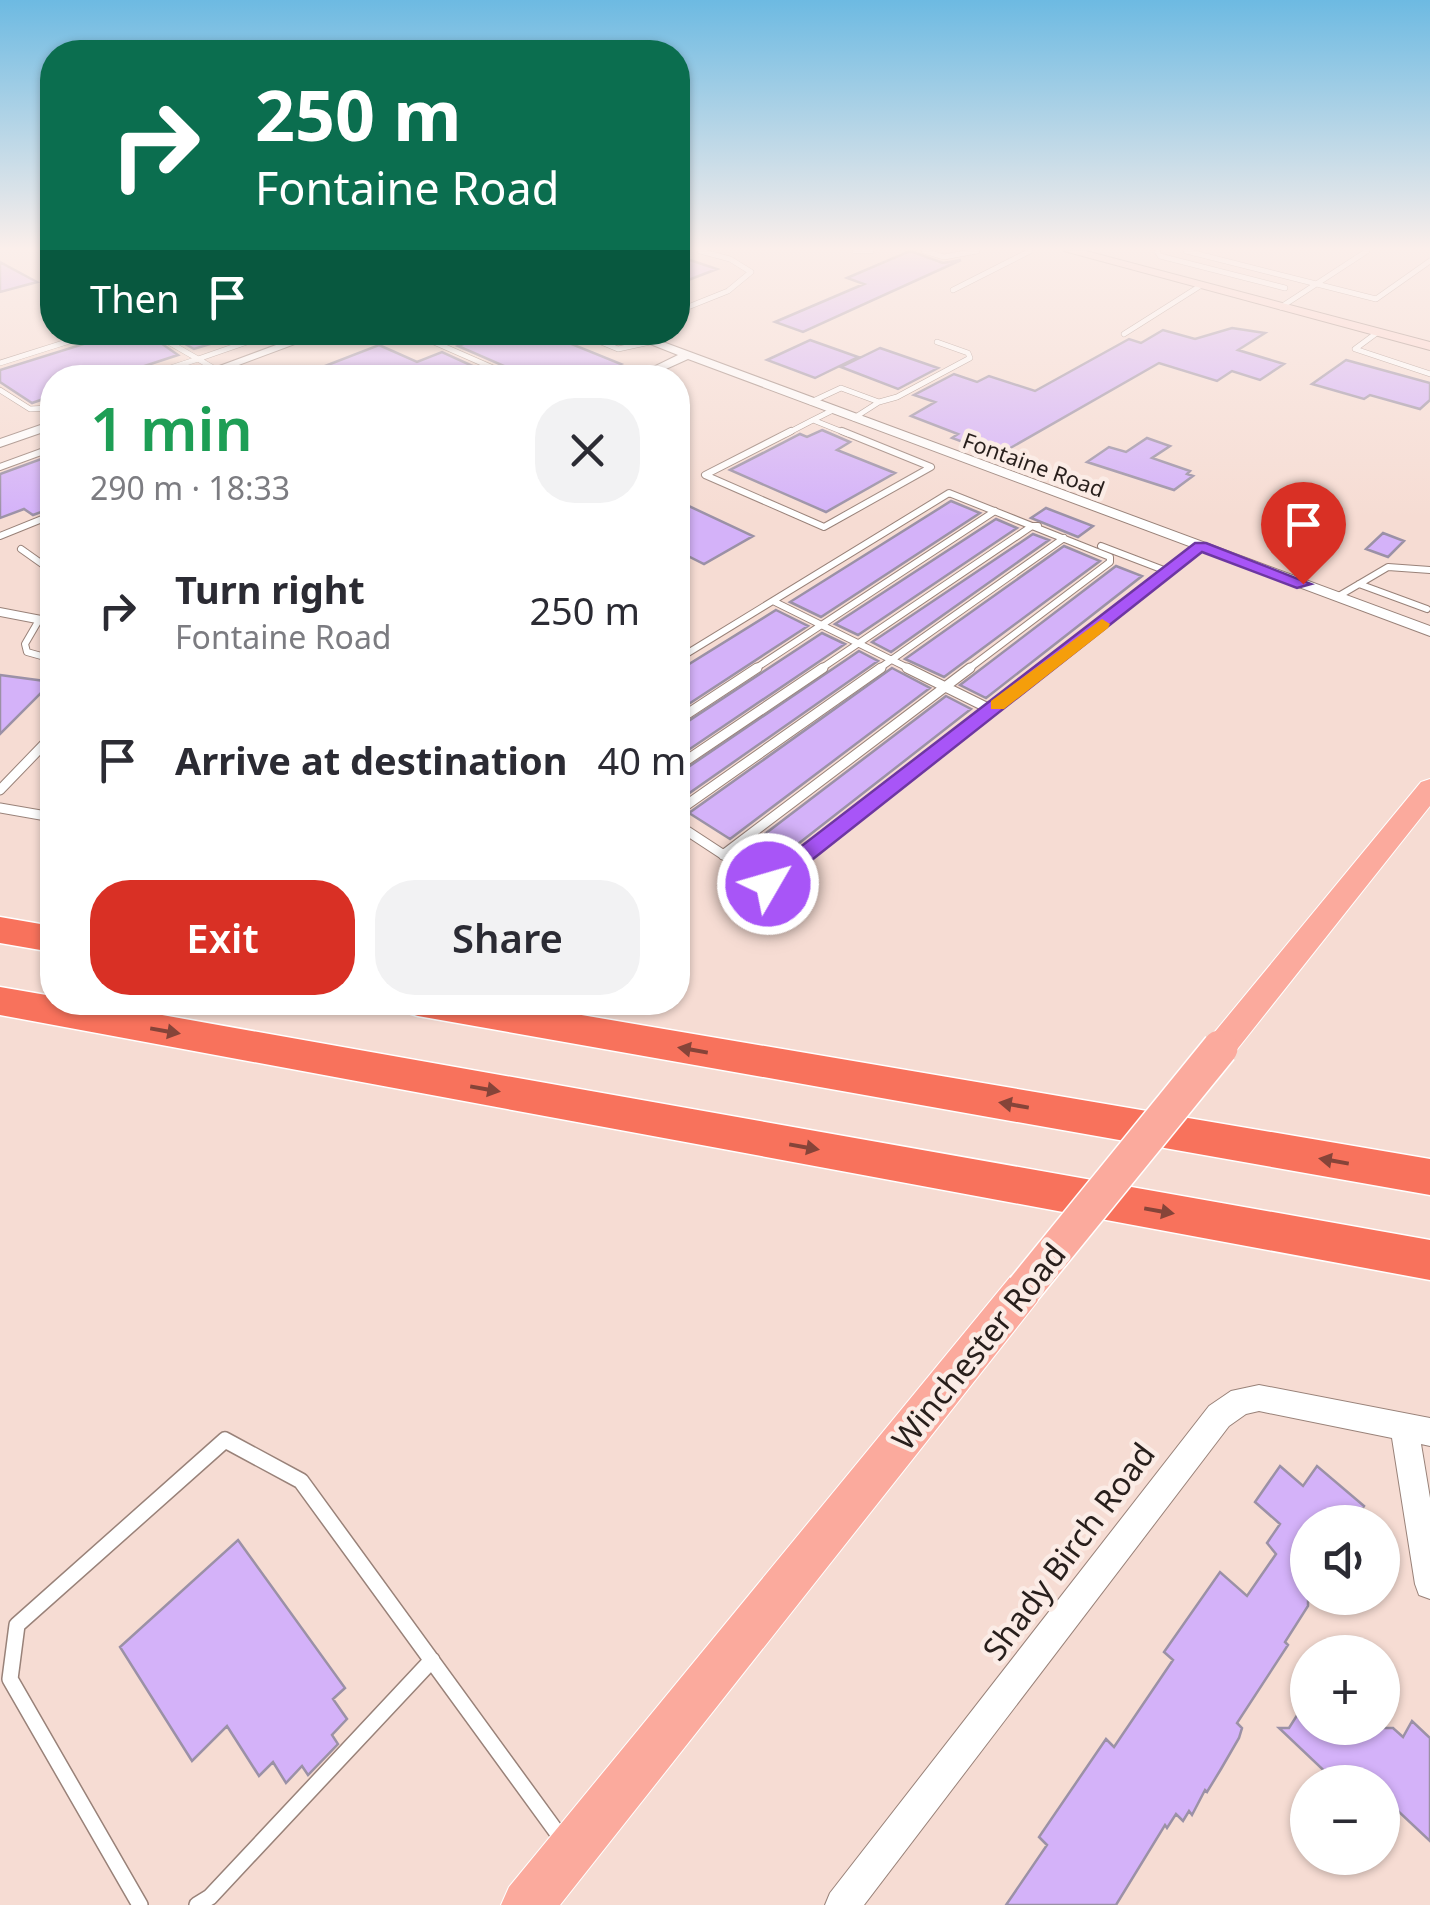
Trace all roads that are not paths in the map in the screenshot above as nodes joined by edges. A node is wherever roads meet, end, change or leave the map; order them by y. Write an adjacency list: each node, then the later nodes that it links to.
1 (1367, 340): 19 (lane)
2 (937, 342): 22 (lane)
3 (57, 345): 13 (lane)
4 (174, 345): 12 (lane)
5 (238, 345): 12 (lane)
6 (284, 345): 16 (street)
7 (441, 345): 17 (lane)
8 (608, 345): 9 (lane)
9 (642, 345)
10 (658, 345): 11 (street, Fontaine Road)
11 (686, 356): 18 (street); 21 (street, Fontaine Road)
12 (198, 359): 14 (lane); 15 (lane)
13 (0, 363)
14 (180, 365)
15 (208, 365)
16 (227, 365)
17 (486, 365)
18 (666, 365)
19 (1430, 374)
20 (0, 390): 23 (lane)
21 (810, 402): 22 (lane); 24 (street, Fontaine Road)
22 (879, 402): 25 (lane)
23 (40, 409)
24 (833, 410): 25 (street, Fontaine Road); 26 (lane)
25 (854, 418): 36 (street, Fontaine Road)
26 (813, 420): 26 (lane)
27 (40, 429): 28 (street)
28 (0, 444)
29 (40, 452): 30 (lane)
30 (0, 466)
31 (995, 511): 33 (lane); 43 (lane); 47 (lane)
32 (40, 520): 34 (lane)
33 (1032, 526): 35 (lane); 40 (lane); 50 (lane)
34 (0, 536)
35 (1064, 538): 53 (lane); 54 (lane)
36 (1200, 546): 40 (lane); 42 (street, Fontaine Road)
37 (21, 549): 38 (lane)
38 (40, 562)
39 (1430, 570): 41 (lane)
40 (1168, 572): 55 (lane)
41 (1359, 584): 42 (lane); 44 (lane)
42 (1337, 597): 49 (street, Fontaine Road)
43 (773, 600): 47 (lane); 51 (lane)
44 (1427, 609)
45 (0, 612): 46 (street)
46 (40, 620)
47 (822, 625): 50 (lane); 56 (lane)
48 (40, 628): 52 (lane)
49 (1430, 631)
50 (859, 644): 53 (lane); 58 (lane)
51 (690, 652)
52 (40, 656)
53 (892, 660): 54 (lane); 61 (lane)
54 (945, 686): 55 (lane); 65 (lane)
55 (992, 710): 65 (lane)
56 (690, 712)
57 (40, 748): 60 (lane)
58 (690, 758)
59 (1430, 788): 77 (main road, Winchester Road, bridge)
60 (0, 790)
61 (690, 803)
62 (0, 808): 63 (lane)
63 (40, 815)
64 (690, 832): 65 (lane)
65 (724, 854)
66 (0, 930): 67 (highway)
67 (40, 938)
68 (0, 1001): 69 (highway, one-way to 69)
69 (40, 1008)
70 (77, 1015): 73 (highway, one-way to 73)
71 (493, 1015): 72 (highway, one-way to 71)
72 (1430, 1177)
73 (1430, 1260)
74 (1417, 1429): 75 (street); 81 (street, Shady Birch Road)
75 (1430, 1584)
76 (432, 1660): 77 (lane); 78 (lane); 79 (lane)
77 (570, 1851): 80 (main road, Winchester Road)
78 (140, 1905)
79 (197, 1905)
80 (526, 1905)
81 (842, 1905)

